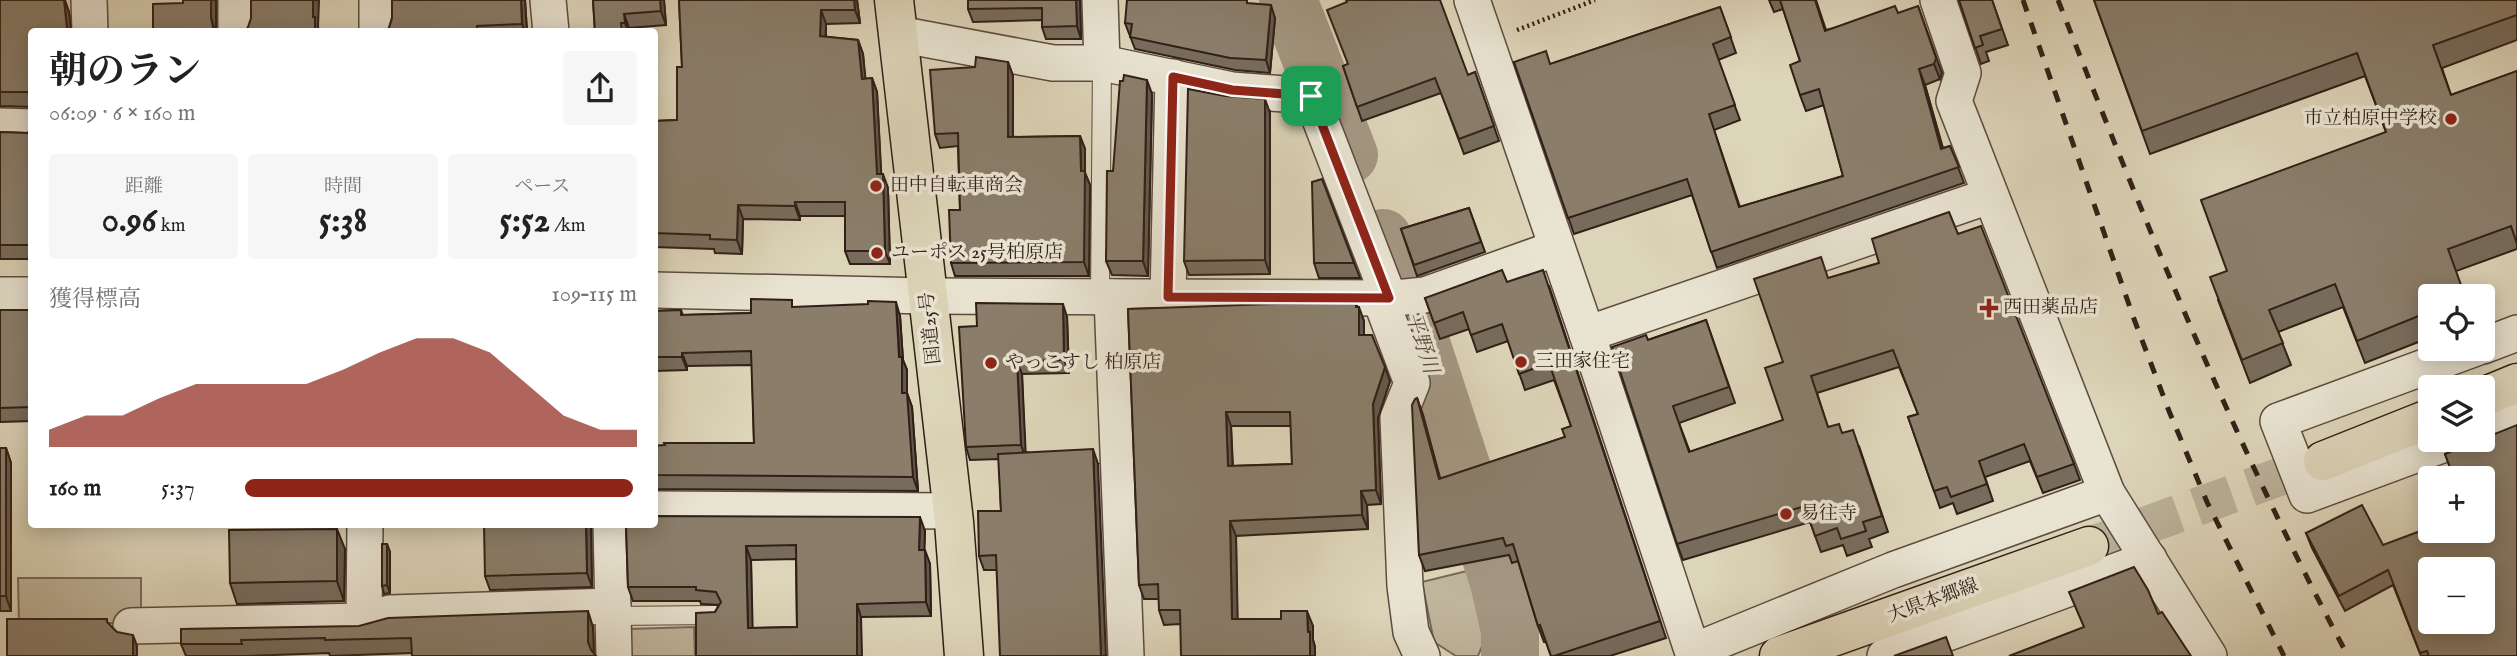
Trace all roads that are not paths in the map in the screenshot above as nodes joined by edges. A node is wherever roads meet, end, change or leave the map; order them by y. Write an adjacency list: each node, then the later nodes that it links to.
1 (89, 0): 9 (street)
2 (236, 0): 10 (street)
3 (377, 0): 11 (street)
4 (548, 0): 12 (street)
5 (1100, 0): 13 (street)
6 (1472, 0): 18 (street)
7 (1938, 0): 17 (street)
8 (896, 17): 13 (street); 22 (highway, 国道25号)
9 (90, 28)
10 (236, 28)
11 (377, 28)
12 (551, 28)
13 (1102, 63): 14 (street); 23 (lane)
14 (1173, 77): 24 (street); 25 (street)
15 (0, 126): 16 (street)
16 (28, 127)
17 (1989, 196): 27 (street); 37 (street)
18 (1557, 248): 25 (street); 27 (street)
19 (658, 290): 22 (street)
20 (0, 295): 21 (street)
21 (28, 295)
22 (928, 296): 23 (street); 39 (highway, 国道25号)
23 (1106, 297): 24 (street); 52 (street)
24 (1168, 297): 25 (street)
25 (1396, 297): 53 (street)
26 (2517, 333): 28 (street)
27 (1587, 334): 49 (street)
28 (2495, 341)
29 (2441, 361): 35 (street)
30 (2517, 383): 31 (highway)
31 (2495, 392)
32 (2517, 418): 34 (street)
33 (2418, 423): 36 (highway)
34 (2495, 426)
35 (2423, 452)
36 (2323, 461)
37 (2107, 493): 43 (street); 49 (street)
38 (658, 509): 39 (street)
39 (952, 511): 51 (highway, 国道25号)
40 (365, 528): 46 (street)
41 (611, 528): 44 (street)
42 (2088, 546): 54 (highway, 大県本郷線)
43 (2149, 559): 48 (street); 56 (street)
44 (613, 611): 45 (lane); 46 (street); 50 (street)
45 (715, 615)
46 (364, 621): 47 (street)
47 (131, 626)
48 (1959, 643): 55 (street)
49 (1694, 653)
50 (614, 656)
51 (964, 656)
52 (1126, 656)
53 (1422, 656)
54 (1779, 656)
55 (1885, 656)
56 (2208, 656)

